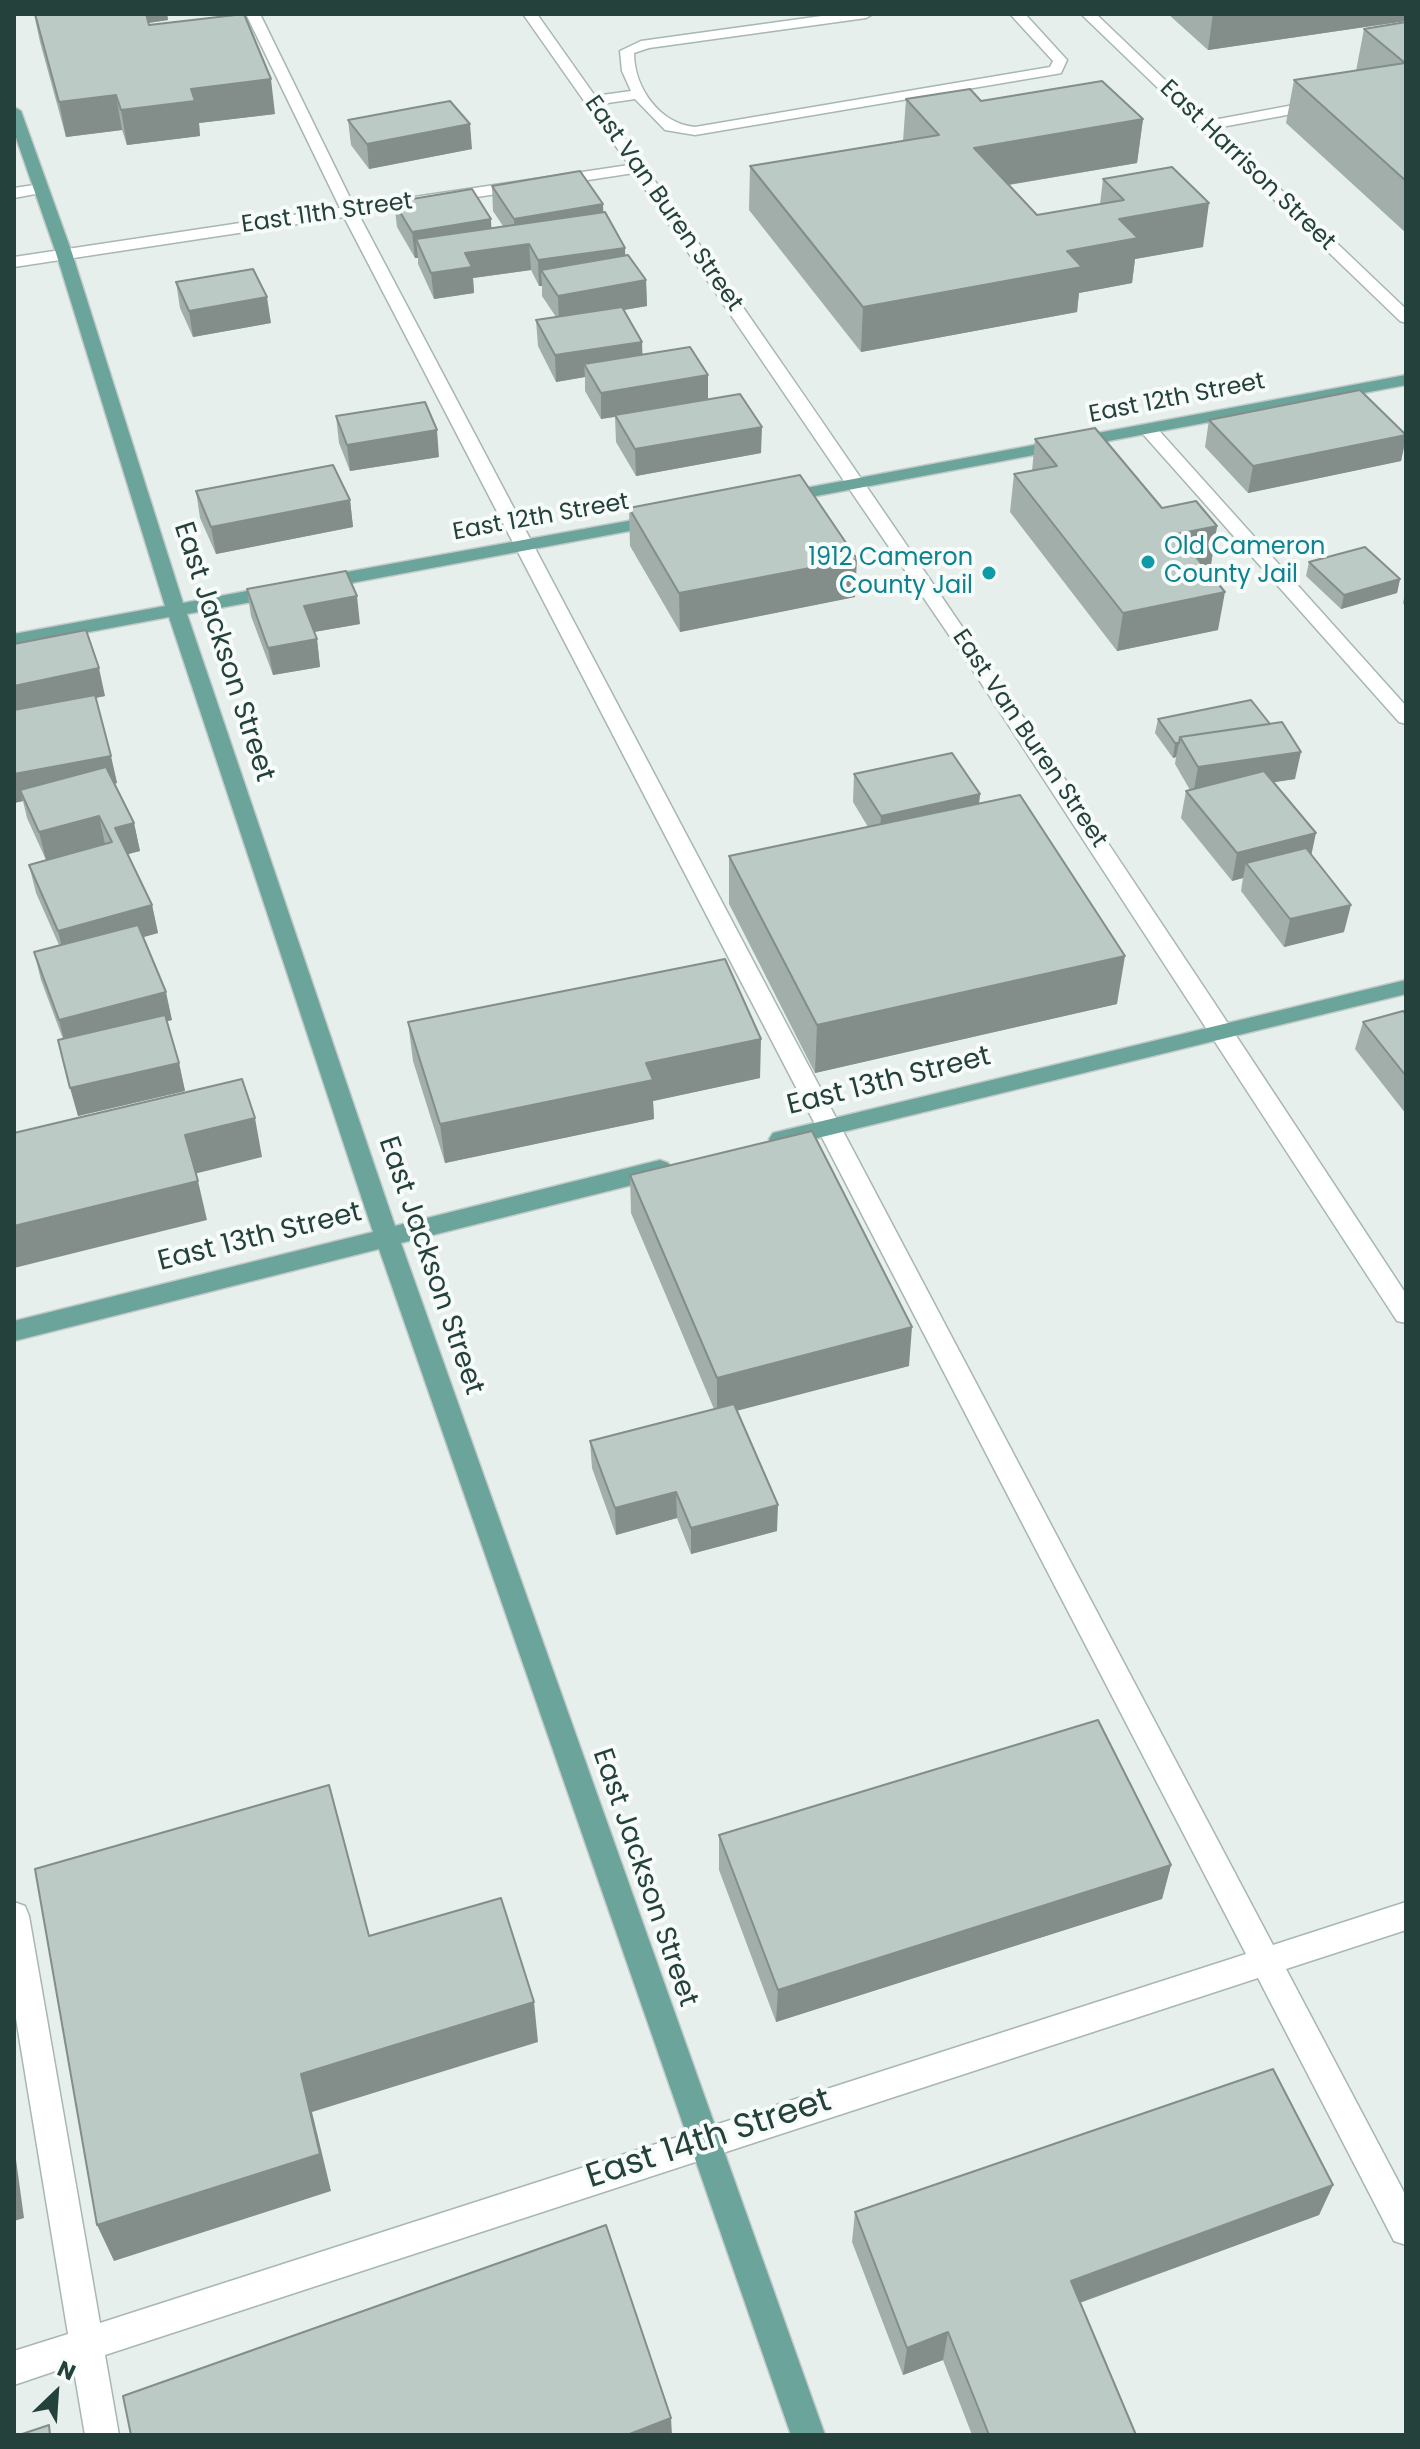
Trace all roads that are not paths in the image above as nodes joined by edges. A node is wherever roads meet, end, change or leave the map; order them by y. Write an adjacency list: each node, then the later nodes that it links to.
1 (253, 14): 14 (street)
2 (530, 14): 8 (street, East Van Buren Street)
3 (866, 14): 7 (street)
4 (1017, 14): 7 (street)
5 (1088, 14): 10 (street, East Harrison Street)
6 (1333, 93): 10 (street)
7 (640, 94): 8 (street)
8 (592, 101): 11 (street, East Van Buren Street)
9 (14, 111): 12 (main road, East Jackson Street)
10 (1205, 126): 17 (street, East Harrison Street)
11 (639, 168): 14 (street, East 11th Street); 20 (street, East Van Buren Street)
12 (41, 189): 13 (street); 15 (main road, East Jackson Street)
13 (14, 193)
14 (349, 211): 15 (street, East 11th Street); 23 (street)
15 (64, 253): 16 (street, East 11th Street); 24 (main road, East Jackson Street)
16 (14, 262)
17 (1406, 318)
18 (1406, 380): 19 (main road, East 12th Street)
19 (1148, 429): 20 (main road, East 12th Street); 26 (street)
20 (858, 484): 21 (main road, East 12th Street); 28 (street, East Van Buren Street)
21 (753, 503)
22 (677, 517): 23 (main road, East 12th Street)
23 (527, 545): 24 (main road, East 12th Street); 29 (street)
24 (176, 610): 25 (main road, East 12th Street); 32 (main road, East Jackson Street)
25 (14, 640)
26 (1406, 718)
27 (1406, 987): 28 (main road, East 13th Street)
28 (1224, 1030): 29 (main road, East 13th Street); 33 (street, East Van Buren Street)
29 (832, 1127): 30 (main road, East 13th Street); 37 (street)
30 (757, 1145)
31 (681, 1164): 32 (main road, East 13th Street)
32 (387, 1237): 34 (main road, East 13th Street); 38 (main road, East Jackson Street)
33 (1406, 1314)
34 (14, 1331)
35 (14, 1916): 40 (street)
36 (1406, 1916): 37 (street, East 14th Street)
37 (1266, 1962): 38 (street, East 14th Street); 39 (street)
38 (705, 2142): 40 (street, East 14th Street); 43 (main road, East Jackson Street)
39 (1406, 2229)
40 (87, 2344): 41 (street, East 14th Street); 42 (street)
41 (14, 2368)
42 (102, 2435)
43 (808, 2435)

